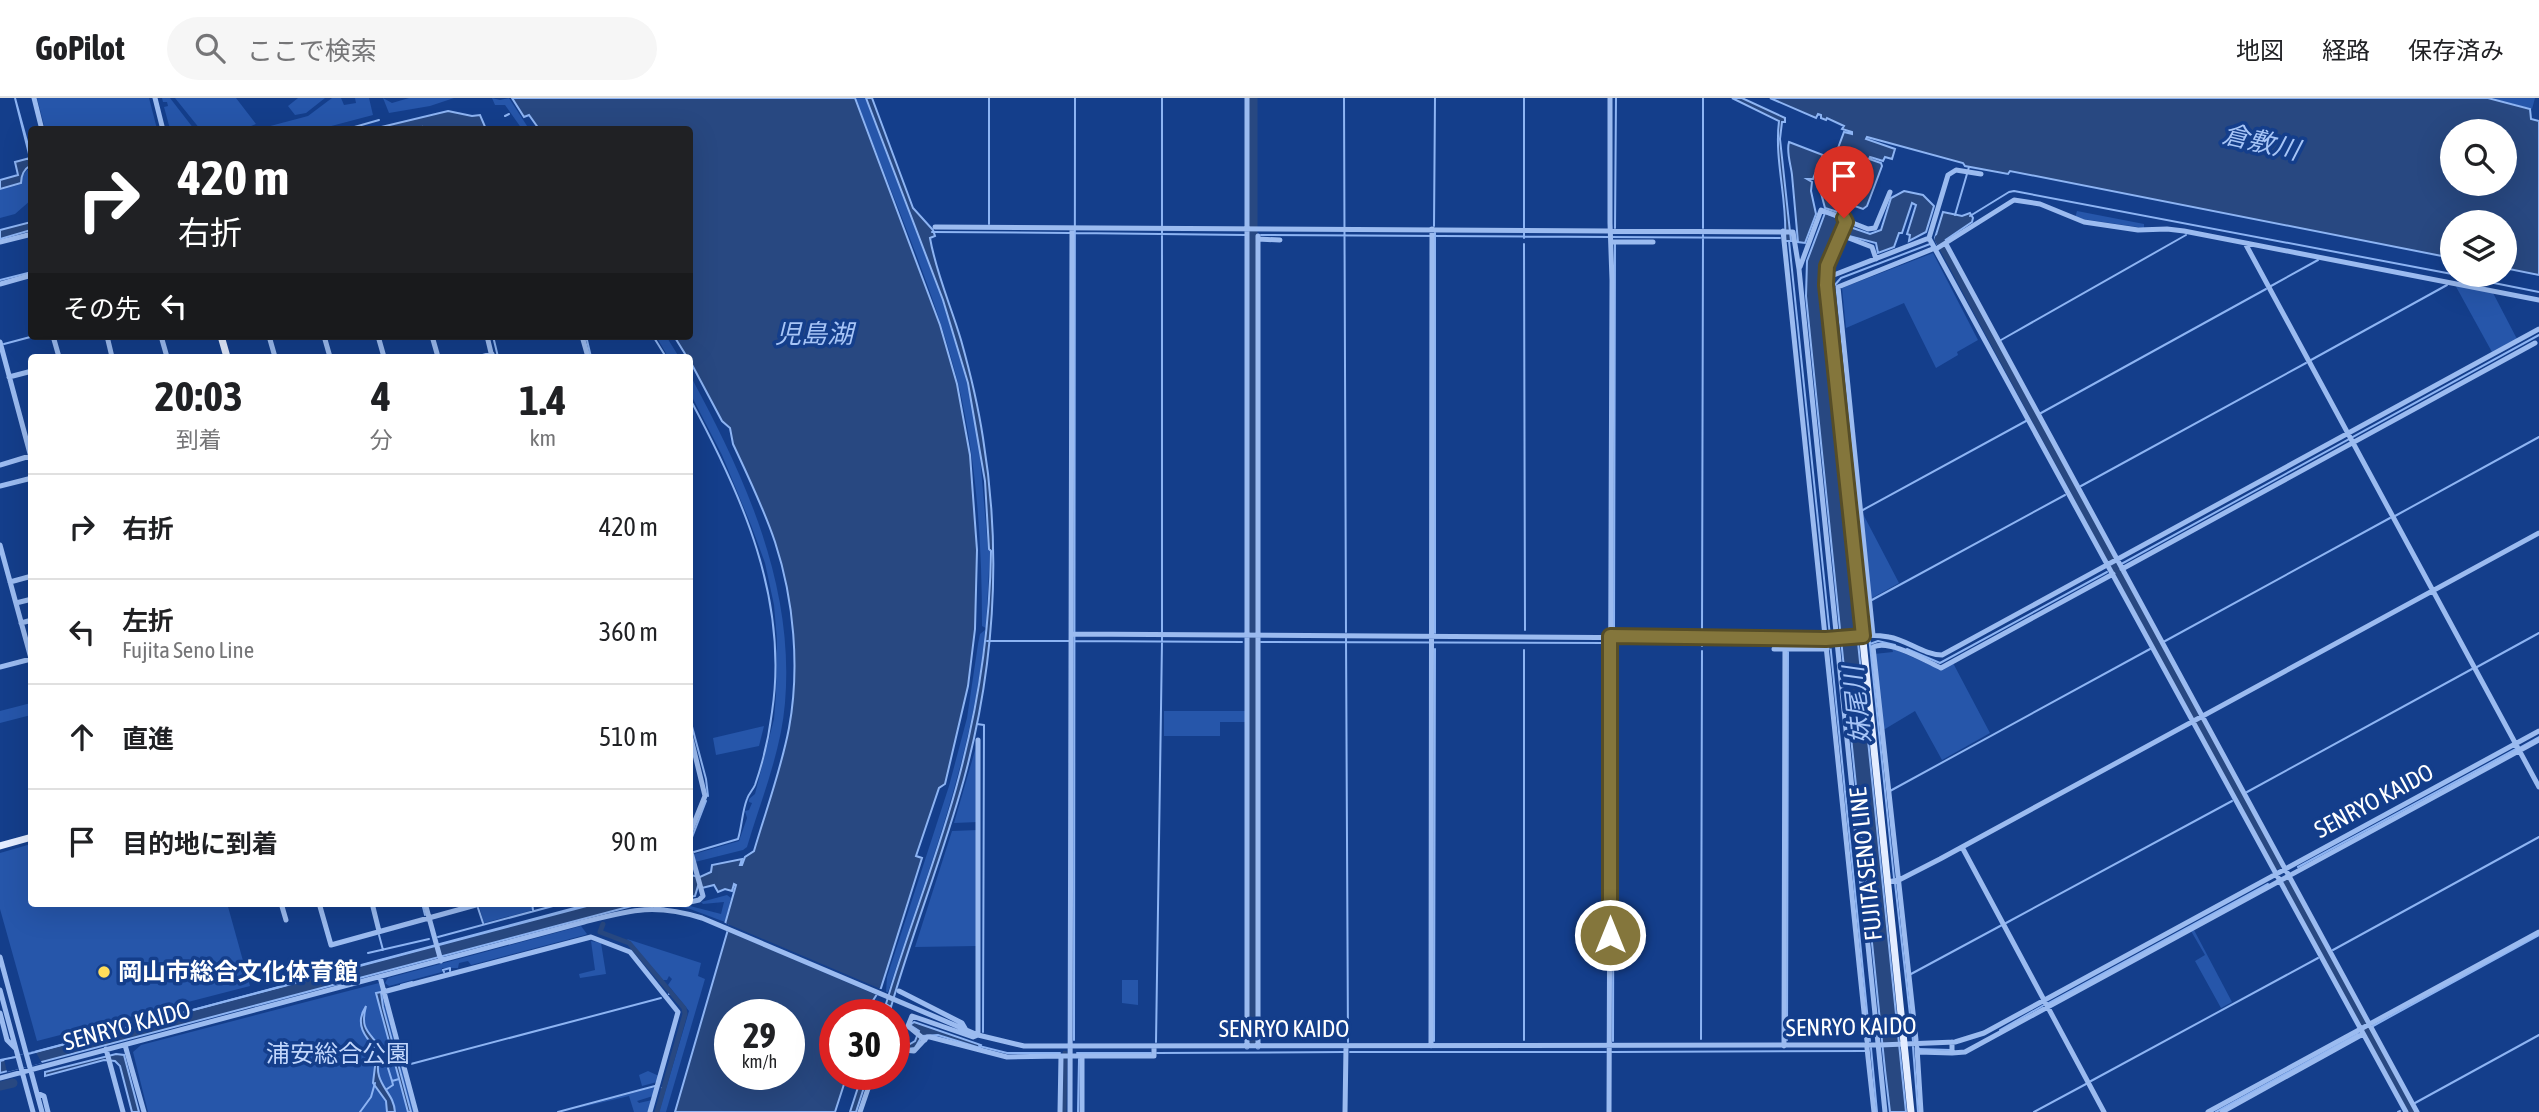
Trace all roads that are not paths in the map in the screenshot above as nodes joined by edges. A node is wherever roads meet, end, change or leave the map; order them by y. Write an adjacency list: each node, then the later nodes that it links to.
1 (34, 98): 5 (street)
2 (155, 98): 6 (street)
3 (1247, 98): 12 (street)
4 (1610, 98): 18 (street)
5 (41, 126)
6 (162, 126)
7 (1979, 183): 19 (street)
8 (1890, 192): 9 (street)
9 (1845, 220): 17 (street); 26 (street)
10 (935, 227): 11 (street)
11 (1073, 231): 12 (street); 59 (street)
12 (1247, 232): 14 (street); 56 (street)
13 (1432, 233): 14 (street); 18 (street); 62 (street)
14 (1258, 234): 20 (street); 61 (street)
15 (1785, 234): 18 (street); 26 (street); 60 (street)
16 (28, 235): 21 (street)
17 (1841, 235): 25 (street); 28 (street)
18 (1613, 236): 22 (street); 57 (street)
19 (1929, 238): 24 (street); 25 (street)
20 (1280, 240)
21 (0, 242)
22 (1653, 242)
23 (2245, 243): 24 (street); 30 (street); 36 (street)
24 (1940, 247): 40 (street); 43 (street); 43 (street)
25 (1876, 259): 28 (street)
26 (1799, 269): 60 (street)
27 (28, 276): 29 (street)
28 (1826, 278): 40 (main road, FUJITA SENO LINE)
29 (0, 284)
30 (2539, 300)
31 (2539, 329): 36 (street)
32 (0, 342): 35 (street)
33 (2535, 343): 36 (street)
34 (28, 372): 35 (street)
35 (9, 377): 37 (street)
36 (2350, 438): 46 (street); 46 (street); 50 (street)
37 (28, 450)
38 (28, 458): 39 (street)
39 (0, 464)
40 (1851, 467): 58 (main road, FUJITA SENO LINE); 58 (street)
41 (28, 479): 42 (street)
42 (0, 486)
43 (2072, 488): 46 (street); 46 (street)
44 (2539, 533): 50 (street)
45 (0, 545): 49 (street)
46 (2116, 564): 47 (street); 55 (street); 63 (street)
47 (2113, 574): 55 (street); 63 (street)
48 (28, 577): 49 (street)
49 (10, 582): 52 (street)
50 (2432, 590): 71 (street); 76 (street)
51 (28, 600): 52 (street)
52 (16, 603): 54 (street)
53 (28, 621): 54 (street)
54 (21, 623): 66 (street)
55 (1994, 633): 65 (street); 65 (street)
56 (1248, 635): 59 (street); 61 (street); 122 (street)
57 (1613, 636): 62 (street); 64 (street); 127 (street)
58 (1866, 636): 60 (street); 65 (street); 87 (main road, FUJITA SENO LINE)
59 (1073, 637): 125 (street)
60 (1832, 638): 64 (street); 68 (street); 102 (street)
61 (1258, 639): 62 (street); 123 (street)
62 (1433, 639): 121 (street)
63 (2157, 641): 71 (street); 71 (street)
64 (1786, 645): 67 (street); 68 (street); 119 (street)
65 (1900, 646): 87 (street)
66 (28, 649)
67 (1774, 649)
68 (1827, 649): 102 (street)
69 (28, 661): 70 (street)
70 (0, 667)
71 (2197, 718): 78 (street); 78 (street); 82 (street)
72 (2539, 731): 76 (street, SENRYO KAIDO)
73 (978, 740): 114 (street)
74 (2539, 740): 76 (street)
75 (693, 746): 79 (street)
76 (2518, 748): 77 (street); 84 (street, SENRYO KAIDO); 86 (street)
77 (2539, 787)
78 (2238, 795): 84 (street); 85 (street)
79 (693, 826)
80 (28, 838): 81 (main road)
81 (0, 846)
82 (1962, 847): 87 (street); 110 (street)
83 (693, 860): 89 (street)
84 (2284, 869): 85 (street, SENRYO KAIDO); 86 (street)
85 (2275, 874): 88 (street); 110 (street, SENRYO KAIDO)
86 (2288, 876): 88 (street); 103 (street)
87 (1894, 881): 116 (street); 117 (main road, FUJITA SENO LINE)
88 (2278, 881): 103 (street); 110 (street)
89 (693, 901)
90 (282, 907): 97 (street)
91 (320, 907): 99 (street)
92 (373, 907): 99 (street)
93 (426, 907): 96 (street)
94 (466, 907): 96 (street)
95 (657, 908): 98 (street, SENRYO KAIDO); 113 (street, SENRYO KAIDO)
96 (429, 918): 99 (street); 105 (street)
97 (286, 920)
98 (584, 922): 101 (street); 105 (street, SENRYO KAIDO)
99 (379, 931)
100 (2539, 932): 112 (street)
101 (591, 937): 109 (street); 146 (street)
102 (1861, 937): 120 (street); 153 (street)
103 (2327, 956): 112 (street); 112 (street)
104 (0, 957): 134 (street)
105 (440, 959): 106 (street, SENRYO KAIDO)
106 (380, 977): 109 (street); 118 (street, SENRYO KAIDO)
107 (0, 990): 124 (street)
108 (899, 991): 113 (street)
109 (383, 992): 145 (street)
110 (2046, 1004): 126 (street, SENRYO KAIDO); 126 (street); 157 (street)
111 (0, 1013): 124 (street)
112 (2366, 1027): 139 (street); 139 (street); 158 (street); 159 (street)
113 (967, 1030): 114 (street, SENRYO KAIDO)
114 (978, 1035): 115 (street); 125 (street, SENRYO KAIDO)
115 (922, 1037): 128 (street); 133 (street)
116 (1916, 1040)
117 (1904, 1044): 120 (street, SENRYO KAIDO); 126 (street, SENRYO KAIDO); 155 (main road, FUJITA SENO LINE)
118 (125, 1045): 131 (street, SENRYO KAIDO); 144 (street)
119 (1784, 1045): 120 (street, SENRYO KAIDO); 127 (street, SENRYO KAIDO)
120 (1878, 1045): 154 (street)
121 (1431, 1046): 127 (street, SENRYO KAIDO); 130 (street, SENRYO KAIDO)
122 (1247, 1047): 123 (street, SENRYO KAIDO); 129 (street, SENRYO KAIDO)
123 (1258, 1047): 130 (street, SENRYO KAIDO)
124 (15, 1048): 135 (street)
125 (1071, 1048): 129 (street, SENRYO KAIDO); 133 (street)
126 (1952, 1049): 156 (street)
127 (1609, 1050): 152 (street)
128 (910, 1051)
129 (1154, 1051): 132 (street)
130 (1346, 1051): 151 (street)
131 (108, 1055): 134 (street, SENRYO KAIDO); 143 (street)
132 (1082, 1056): 133 (street); 150 (street)
133 (1065, 1057): 148 (street); 149 (street)
134 (30, 1068): 135 (street, SENRYO KAIDO); 138 (street)
135 (22, 1070): 136 (street, SENRYO KAIDO); 140 (street)
136 (0, 1078)
137 (868, 1090): 147 (street)
138 (37, 1093): 141 (street); 142 (street)
139 (2409, 1105): 160 (street)
140 (33, 1112)
141 (42, 1112)
142 (48, 1112)
143 (123, 1112)
144 (144, 1112)
145 (416, 1112)
146 (650, 1112)
147 (860, 1112)
148 (1060, 1112)
149 (1070, 1112)
150 (1082, 1112)
151 (1345, 1112)
152 (1609, 1112)
153 (1874, 1112)
154 (1885, 1112)
155 (1911, 1112)
156 (1921, 1112)
157 (2104, 1112)
158 (2208, 1112)
159 (2222, 1112)
160 (2417, 1112)

